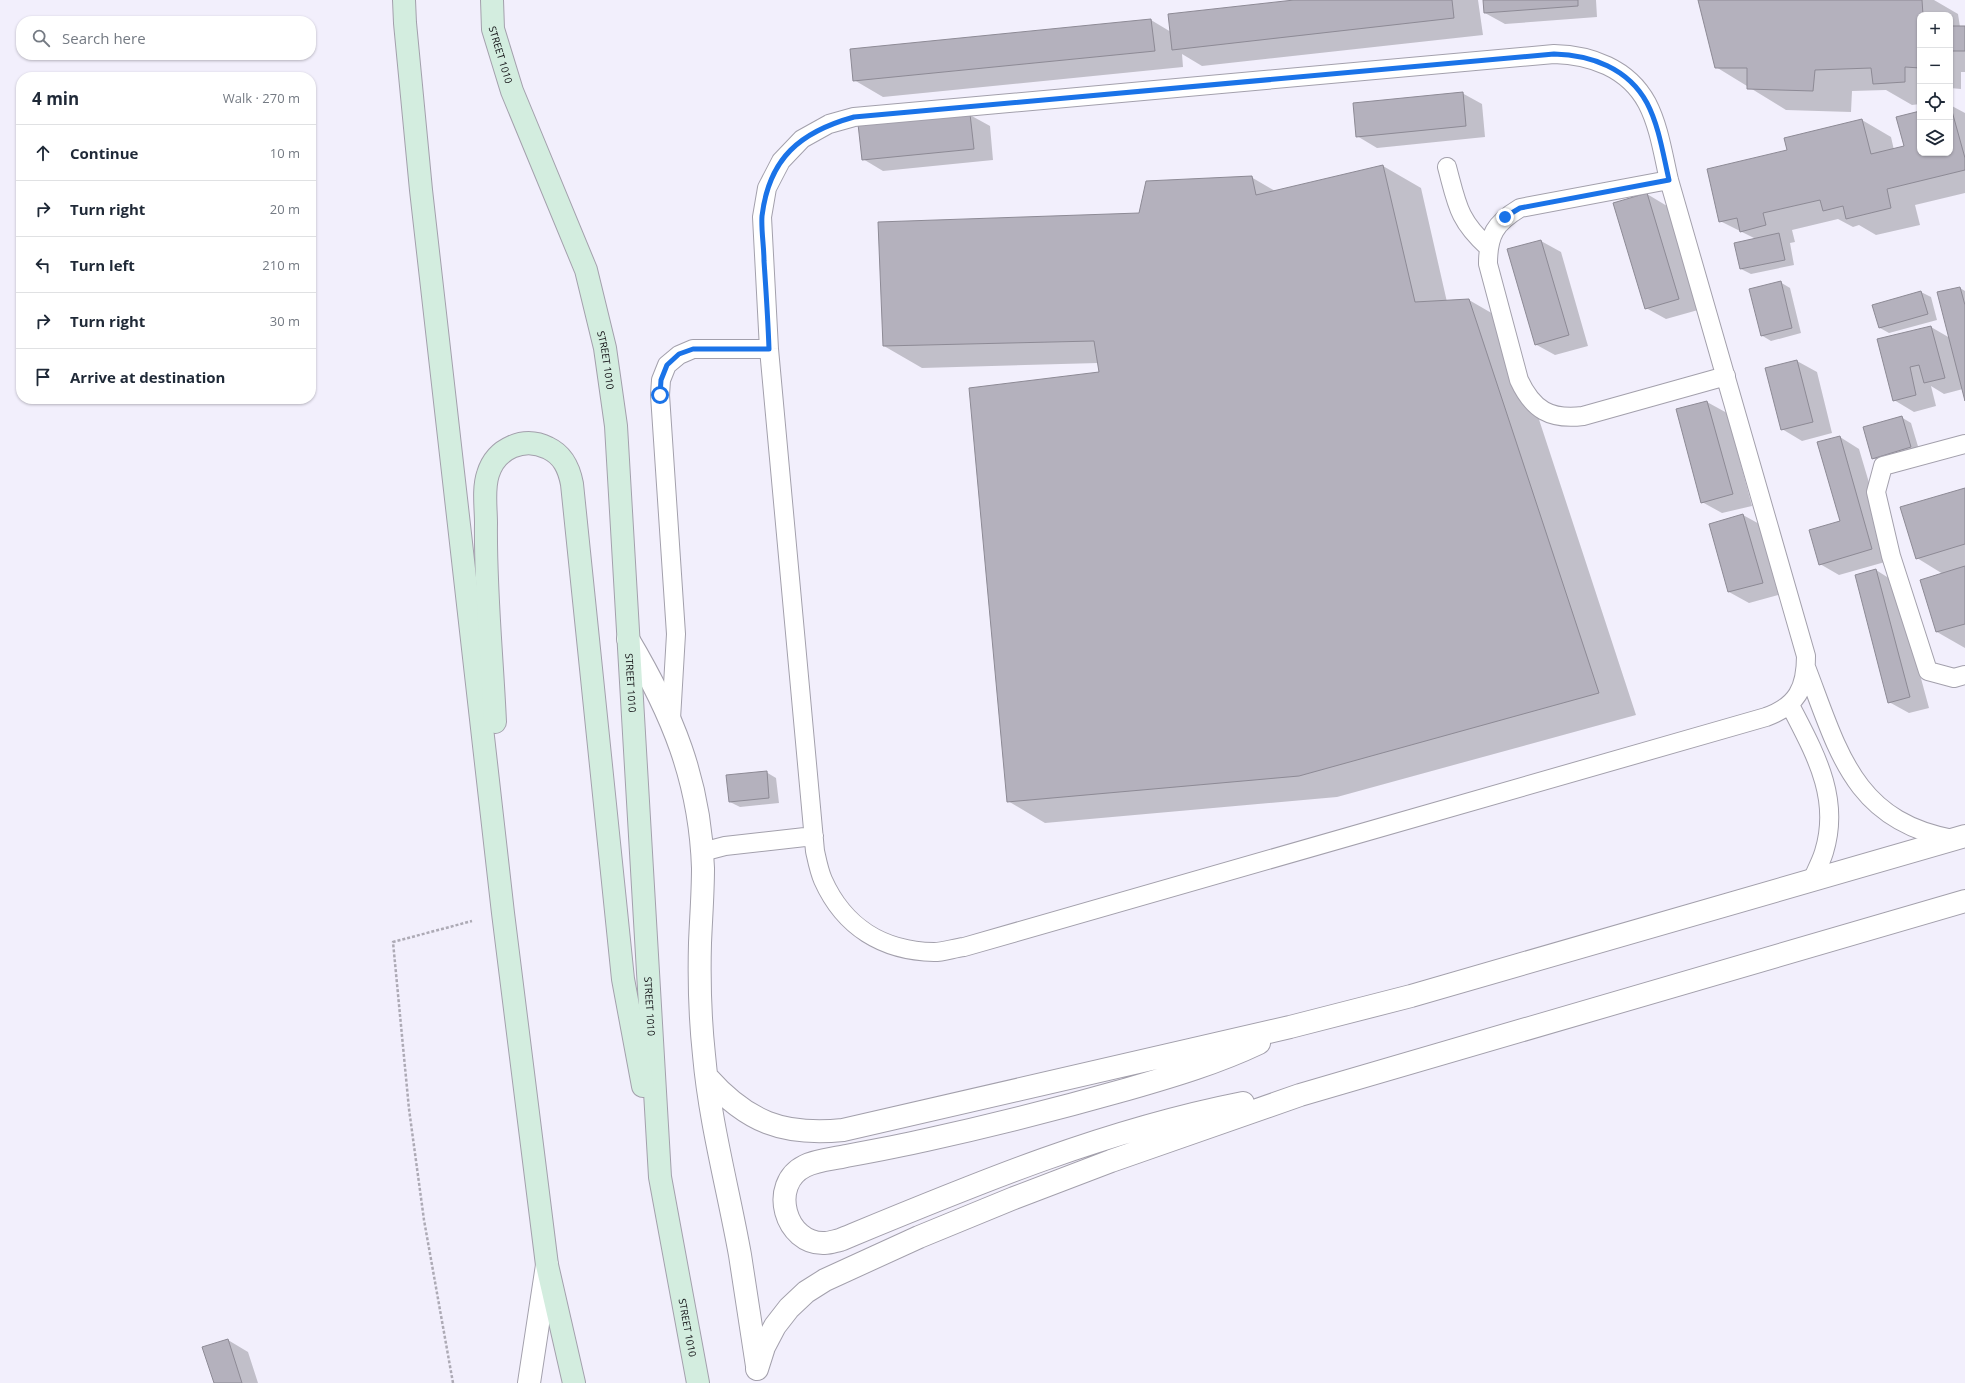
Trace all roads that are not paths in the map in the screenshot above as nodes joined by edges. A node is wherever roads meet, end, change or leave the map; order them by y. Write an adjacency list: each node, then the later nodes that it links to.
1 (404, 0): 19 (street)
2 (492, 0): 9 (street, STREET 1010)
3 (1447, 167): 5 (lane)
4 (1669, 180): 5 (lane); 6 (lane); 7 (lane)
5 (1488, 247): 7 (lane)
6 (769, 349): 13 (lane); 14 (lane)
7 (1726, 376): 10 (lane)
8 (1965, 444): 11 (lane)
9 (628, 639): 13 (street); 23 (street, STREET 1010)
10 (1806, 666): 12 (lane); 15 (lane)
11 (1965, 674)
12 (1790, 704): 14 (lane); 17 (lane)
13 (671, 719): 16 (street)
14 (814, 836): 16 (lane)
15 (1959, 838): 17 (street)
16 (702, 852): 21 (street)
17 (1812, 880): 20 (street)
18 (1965, 901): 22 (street)
19 (503, 913): 23 (street); 24 (street)
20 (1290, 1027): 21 (street); 22 (street)
21 (707, 1077): 25 (street)
22 (1300, 1095): 25 (street)
23 (660, 1178): 28 (street, STREET 1010)
24 (547, 1265): 26 (street); 27 (street)
25 (759, 1376)
26 (529, 1383)
27 (574, 1383)
28 (698, 1383)

